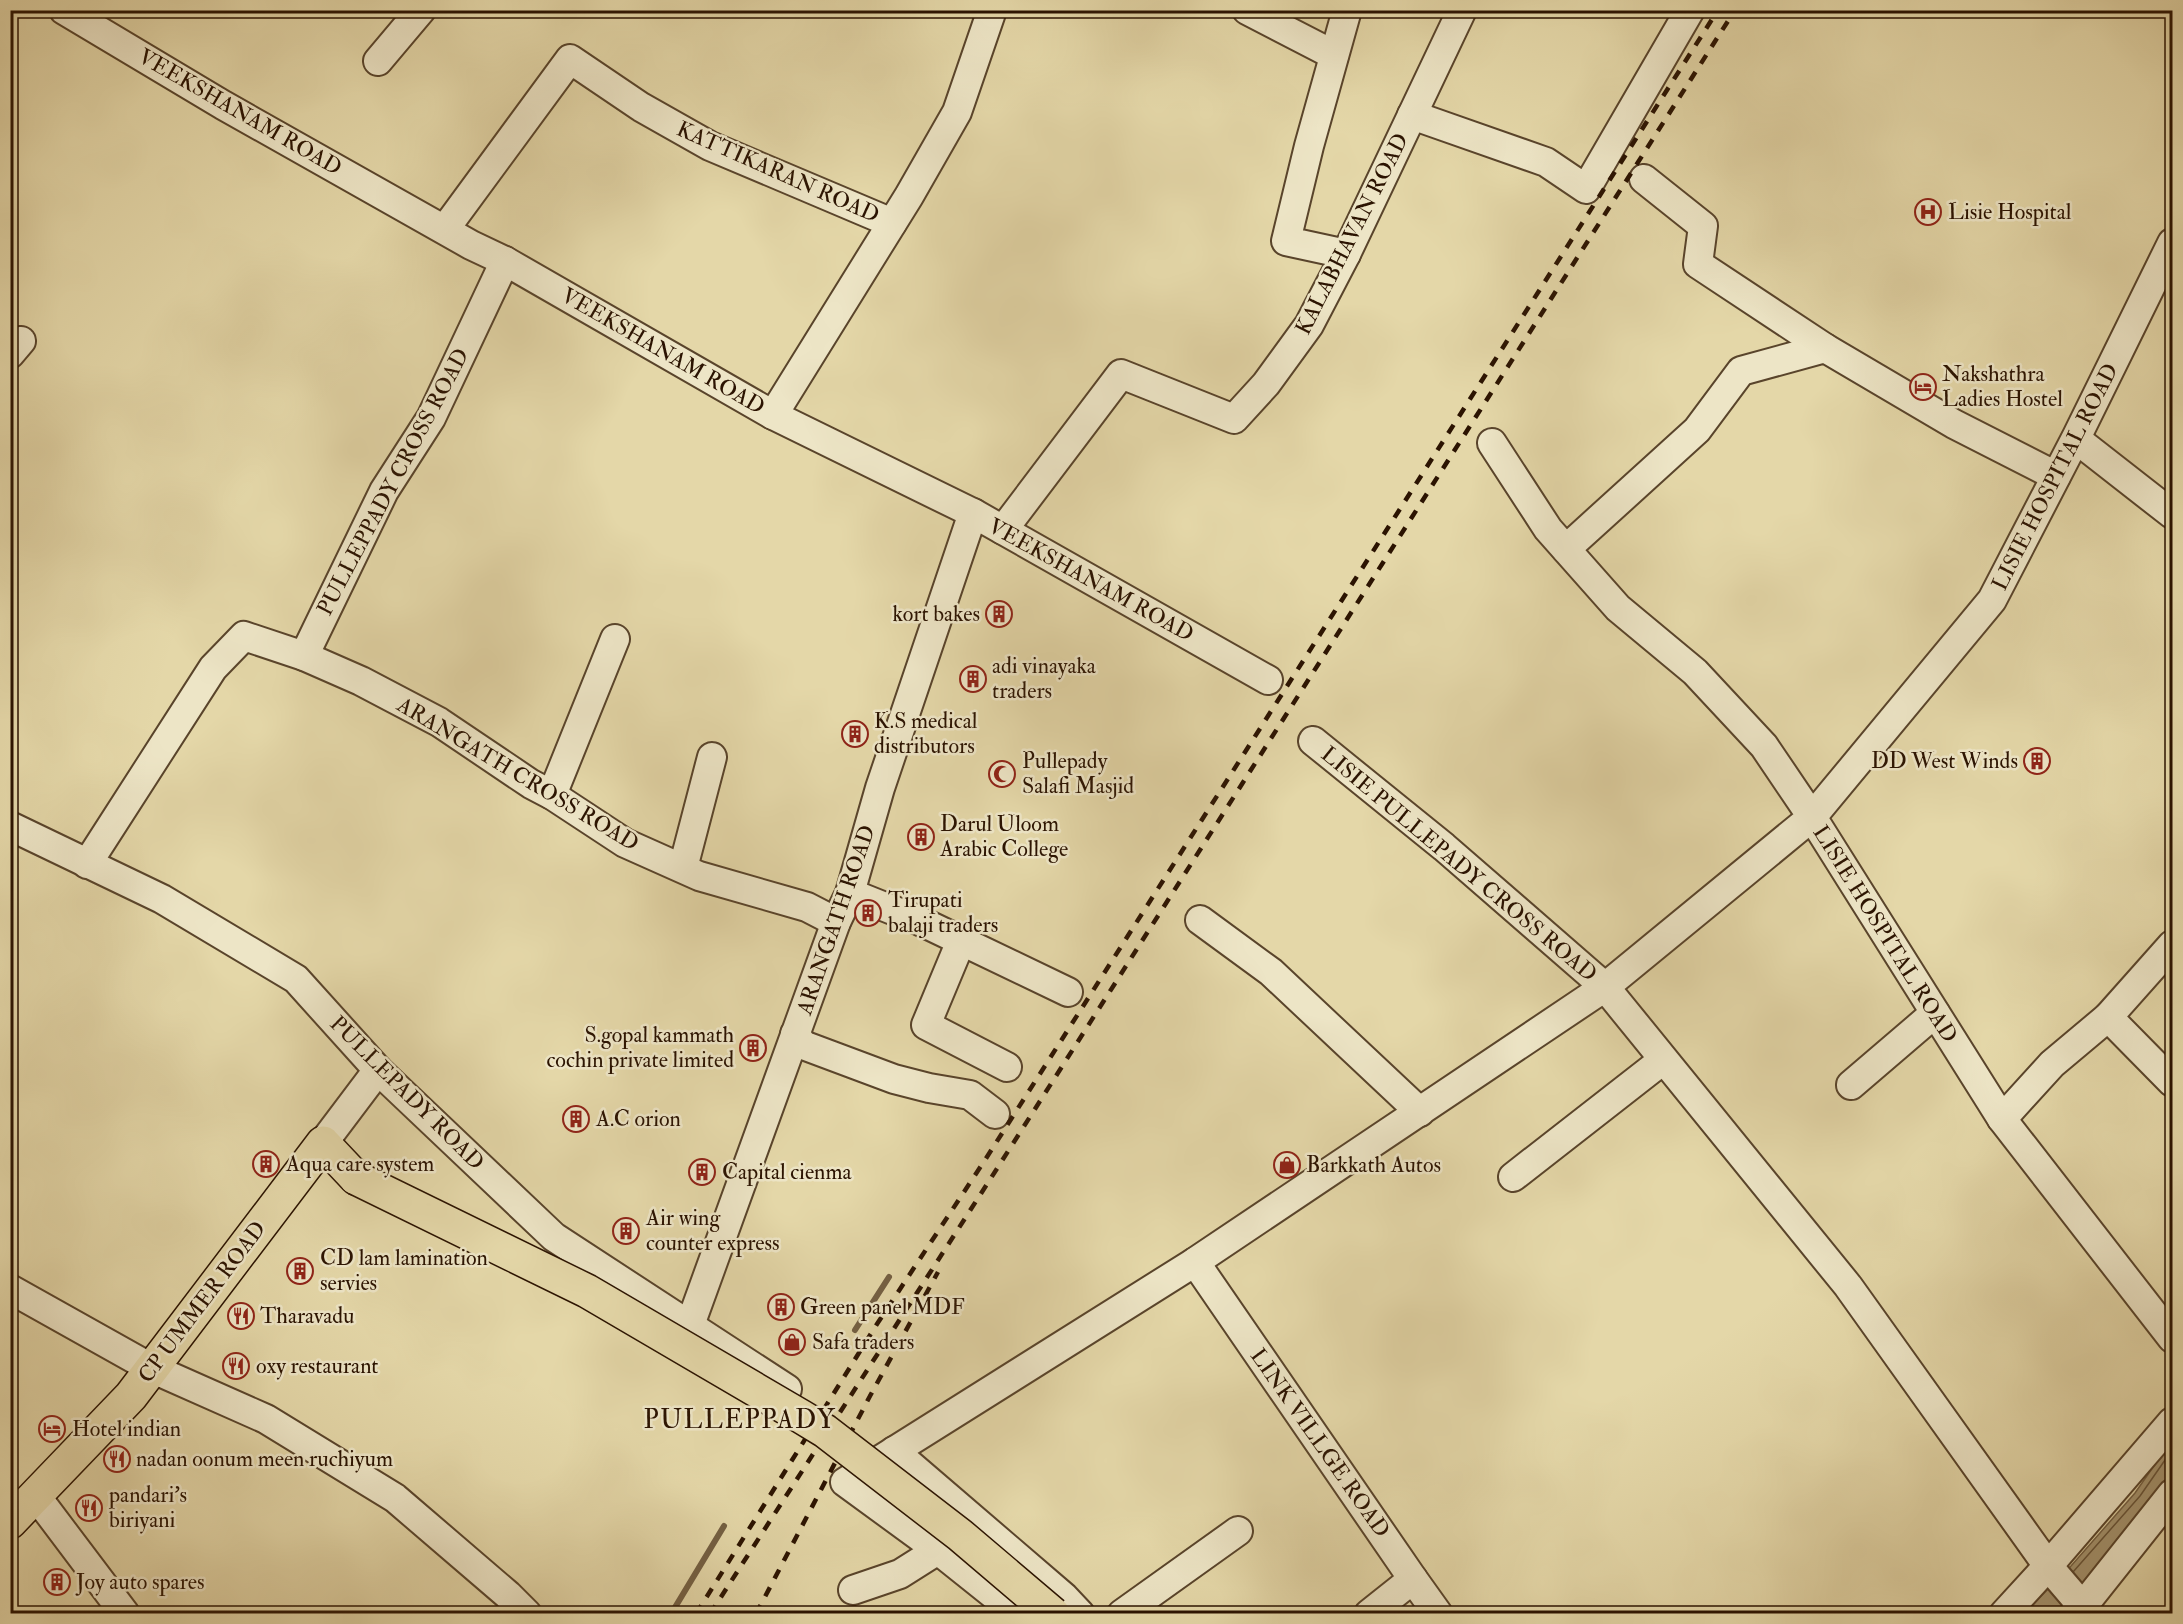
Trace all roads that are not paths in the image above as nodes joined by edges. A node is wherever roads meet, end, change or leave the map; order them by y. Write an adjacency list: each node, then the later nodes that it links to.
1 (64, 10): 13 (street, VEEKSHANAM ROAD)
2 (422, 10): 9 (street)
3 (992, 10): 12 (street)
4 (1246, 10): 8 (street)
5 (1347, 10): 8 (street)
6 (1462, 10): 10 (street, KALABHAVAN ROAD)
7 (1690, 10): 10 (street)
8 (1334, 55): 15 (street)
9 (378, 61)
10 (1412, 115): 15 (street, KALABHAVAN ROAD)
11 (1644, 179): 17 (street)
12 (892, 223): 13 (street, KATTIKARAN ROAD); 18 (street)
13 (444, 229): 16 (street, VEEKSHANAM ROAD)
14 (2172, 243): 19 (street, LISIE HOSPITAL ROAD)
15 (1346, 254): 24 (street, KALABHAVAN ROAD)
16 (505, 261): 18 (street, VEEKSHANAM ROAD); 27 (street, PULLEPPADY CROSS ROAD)
17 (1825, 348): 21 (street); 25 (street)
18 (773, 415): 22 (street, VEEKSHANAM ROAD)
19 (2076, 439): 21 (street, LISIE HOSPITAL ROAD); 23 (street)
20 (1492, 443): 25 (street)
21 (2056, 476): 32 (street, LISIE HOSPITAL ROAD)
22 (973, 513): 24 (street, VEEKSHANAM ROAD); 36 (street, ARANGATH ROAD)
23 (2172, 514)
24 (1003, 530): 28 (street, VEEKSHANAM ROAD)
25 (1566, 549): 32 (street)
26 (615, 639): 31 (street)
27 (304, 656): 31 (street, ARANGATH CROSS ROAD); 34 (street)
28 (1268, 680)
29 (1313, 741): 41 (street, LISIE PULLEPADY CROSS ROAD)
30 (712, 757): 35 (street)
31 (552, 795): 35 (street, ARANGATH CROSS ROAD)
32 (1812, 817): 41 (street); 43 (street, LISIE HOSPITAL ROAD)
33 (10, 826): 34 (street, PULLEPADY ROAD)
34 (87, 864): 48 (street, PULLEPADY ROAD)
35 (683, 868): 38 (street, ARANGATH CROSS ROAD)
36 (850, 893): 38 (street, ARANGATH ROAD); 39 (street)
37 (1200, 920): 51 (street)
38 (836, 922): 45 (street, ARANGATH ROAD)
39 (961, 941): 42 (street); 47 (street)
40 (2172, 945): 44 (street)
41 (1605, 987): 46 (street, LISIE PULLEPADY CROSS ROAD); 51 (street)
42 (1068, 992)
43 (1935, 1013): 50 (street); 53 (street, LISIE HOSPITAL ROAD)
44 (2108, 1017): 49 (street); 53 (street)
45 (795, 1034): 52 (street); 60 (street, ARANGATH ROAD)
46 (1663, 1060): 57 (street); 71 (street, LISIE PULLEPADY CROSS ROAD)
47 (1007, 1067)
48 (378, 1070): 54 (street, CP UMMER ROAD); 60 (street, PULLEPADY ROAD)
49 (2172, 1083)
50 (1851, 1085)
51 (1420, 1112): 58 (street)
52 (995, 1114)
53 (2002, 1119): 61 (street, LISIE HOSPITAL ROAD)
54 (323, 1143): 55 (main road, CP UMMER ROAD); 56 (main road)
55 (302, 1170): 56 (main road); 62 (main road, CP UMMER ROAD)
56 (356, 1178): 78 (main road, bridge)
57 (1513, 1178)
58 (1196, 1262): 65 (street); 72 (street, LINK VILLGE ROAD)
59 (10, 1289): 62 (street)
60 (690, 1325): 63 (street, PULLEPADY ROAD)
61 (2172, 1338)
62 (151, 1368): 67 (main road, CP UMMER ROAD); 77 (street)
63 (787, 1389)
64 (2172, 1422): 71 (street)
65 (894, 1451): 70 (street); 79 (street)
66 (2172, 1494): 74 (street)
67 (36, 1496): 68 (main road, CP UMMER ROAD); 76 (street)
68 (10, 1522)
69 (1238, 1531): 80 (street)
70 (938, 1550): 73 (street); 75 (street)
71 (2051, 1569): 74 (street, LISIE PULLEPADY CROSS ROAD); 83 (street)
72 (1413, 1578): 81 (street); 82 (street, LINK VILLGE ROAD)
73 (853, 1590)
74 (2081, 1608)
75 (1007, 1610)
76 (125, 1614)
77 (527, 1614)
78 (1053, 1614)
79 (1080, 1614)
80 (1122, 1614)
81 (1369, 1614)
82 (1438, 1614)
83 (2004, 1614)

